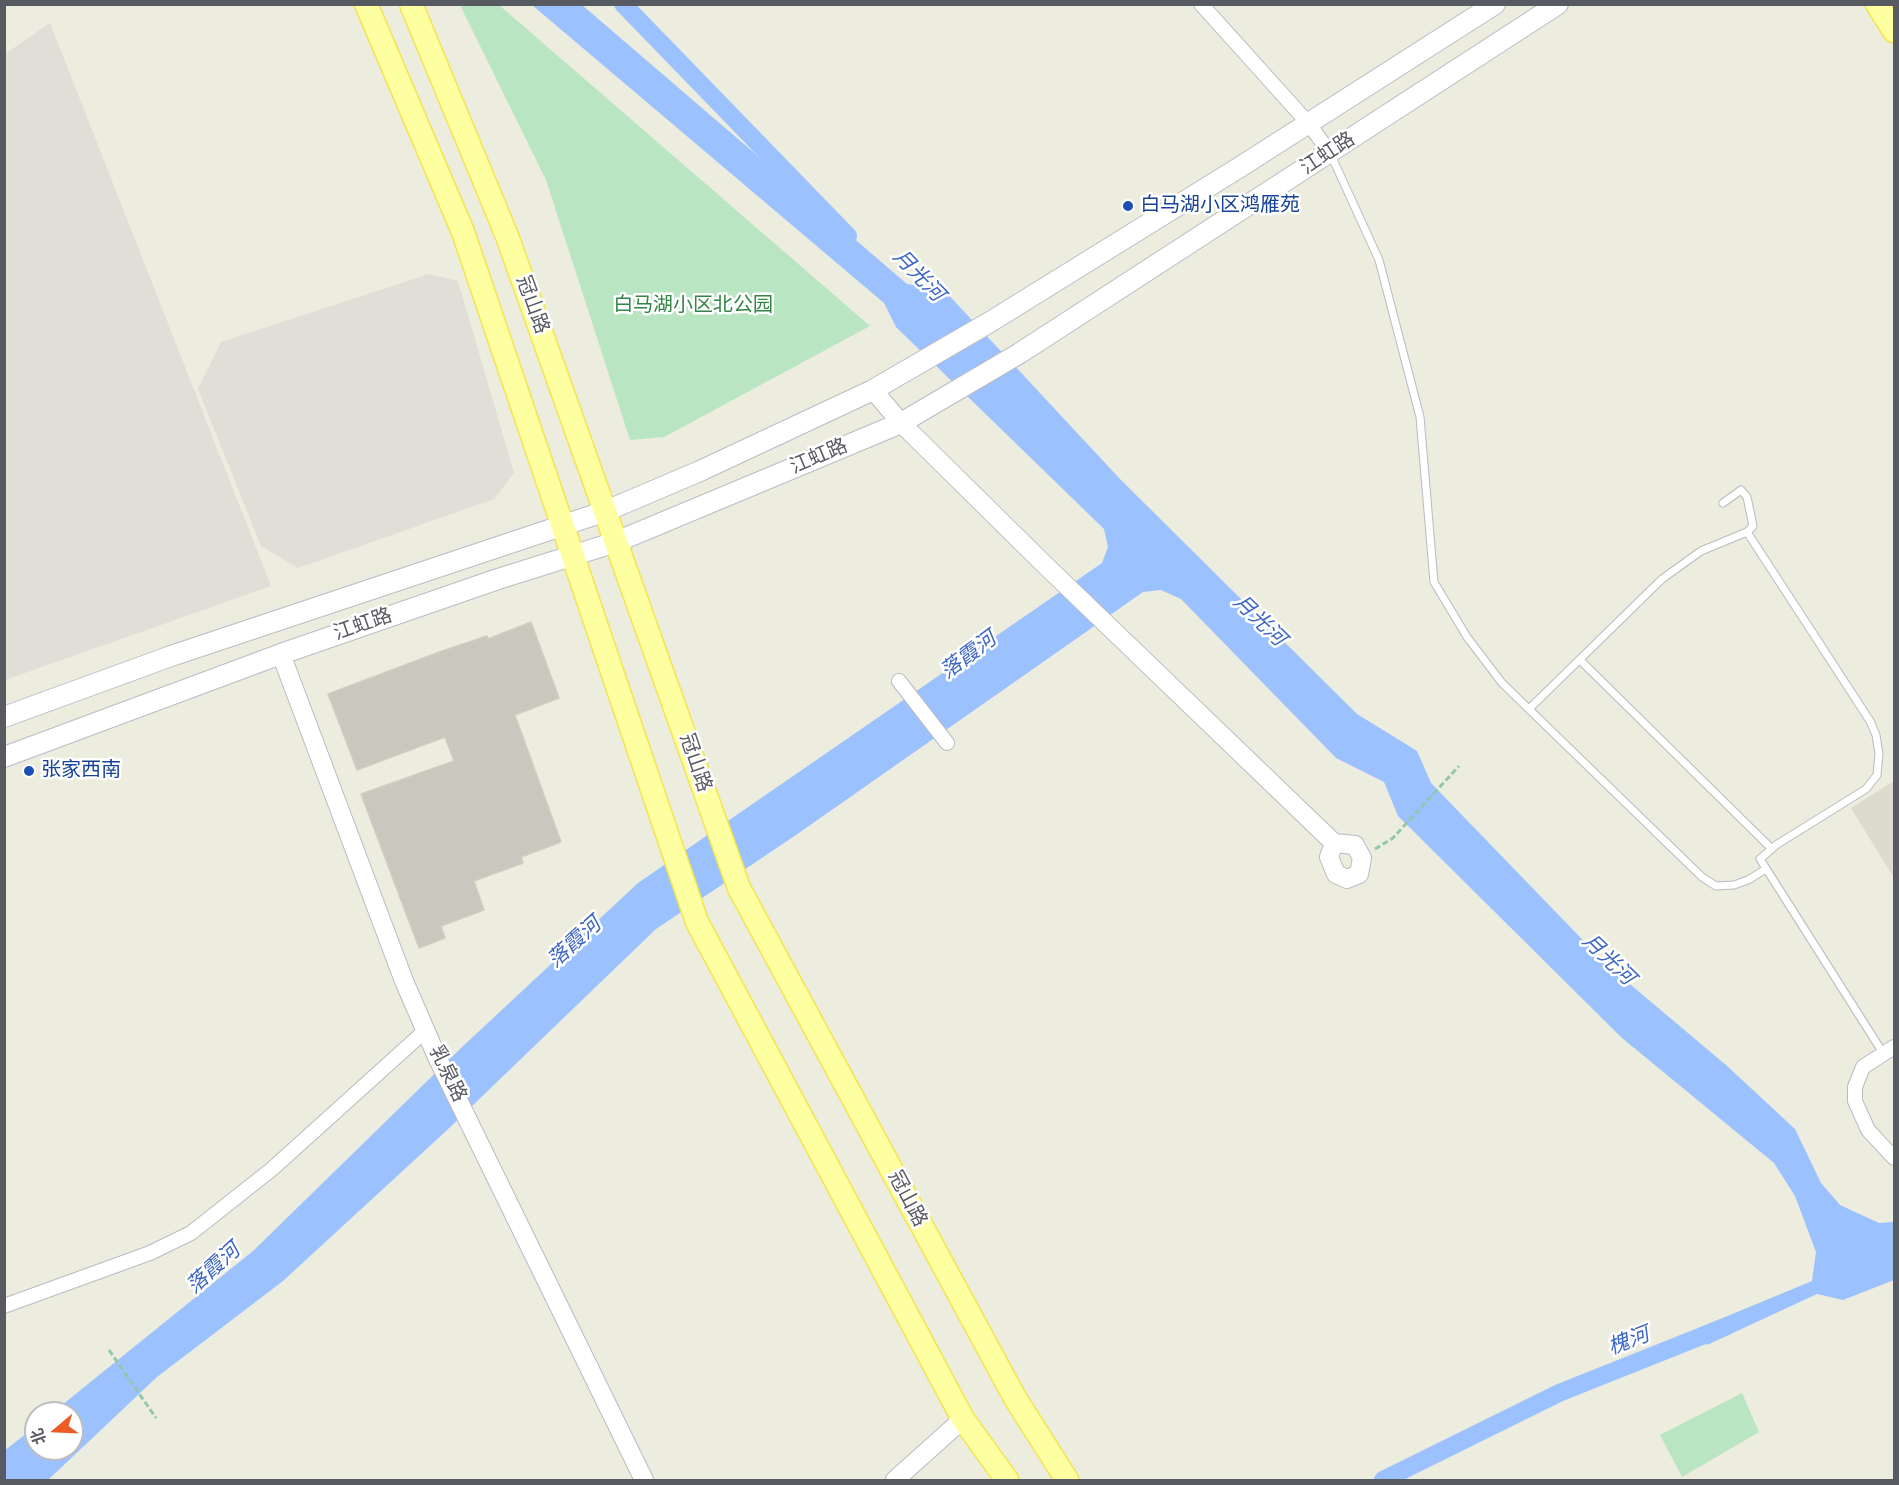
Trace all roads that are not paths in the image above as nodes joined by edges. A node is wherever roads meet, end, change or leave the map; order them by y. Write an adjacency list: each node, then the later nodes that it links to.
1 (366, 4): 14 (main road, 冠山路)
2 (411, 4): 13 (main road, 冠山路)
3 (1201, 4): 8 (street)
4 (1495, 4): 8 (main road, 江虹路)
5 (1558, 4): 9 (main road, 江虹路)
6 (1877, 4): 7 (main road)
7 (1894, 31)
8 (1309, 124): 9 (street); 10 (main road, 江虹路)
9 (1330, 153): 11 (main road, 江虹路); 21 (lane)
10 (873, 390): 11 (street); 13 (main road, 江虹路)
11 (901, 423): 16 (main road, 江虹路); 25 (street)
12 (1723, 503): 15 (lane)
13 (606, 511): 14 (main road, 江虹路); 16 (main road, 冠山路)
14 (563, 525): 17 (main road, 冠山路); 22 (main road, 江虹路)
15 (1747, 532): 19 (lane); 26 (lane)
16 (616, 542): 17 (main road, 江虹路); 36 (main road, 冠山路)
17 (573, 555): 18 (main road, 江虹路); 32 (main road, 冠山路)
18 (281, 654): 24 (main road, 江虹路); 28 (street, 乳泉路)
19 (1580, 660): 21 (lane); 26 (lane)
20 (899, 681): 23 (street)
21 (1530, 708): 27 (lane)
22 (4, 717)
23 (947, 743)
24 (4, 757)
25 (1334, 843)
26 (1772, 849): 27 (lane)
27 (1766, 868): 29 (lane)
28 (426, 1030): 31 (street); 33 (street, 乳泉路)
29 (1889, 1050): 30 (street)
30 (1894, 1158)
31 (4, 1306)
32 (963, 1419): 34 (street); 35 (main road, 冠山路)
33 (644, 1480)
34 (895, 1480)
35 (1007, 1480)
36 (1067, 1480)

